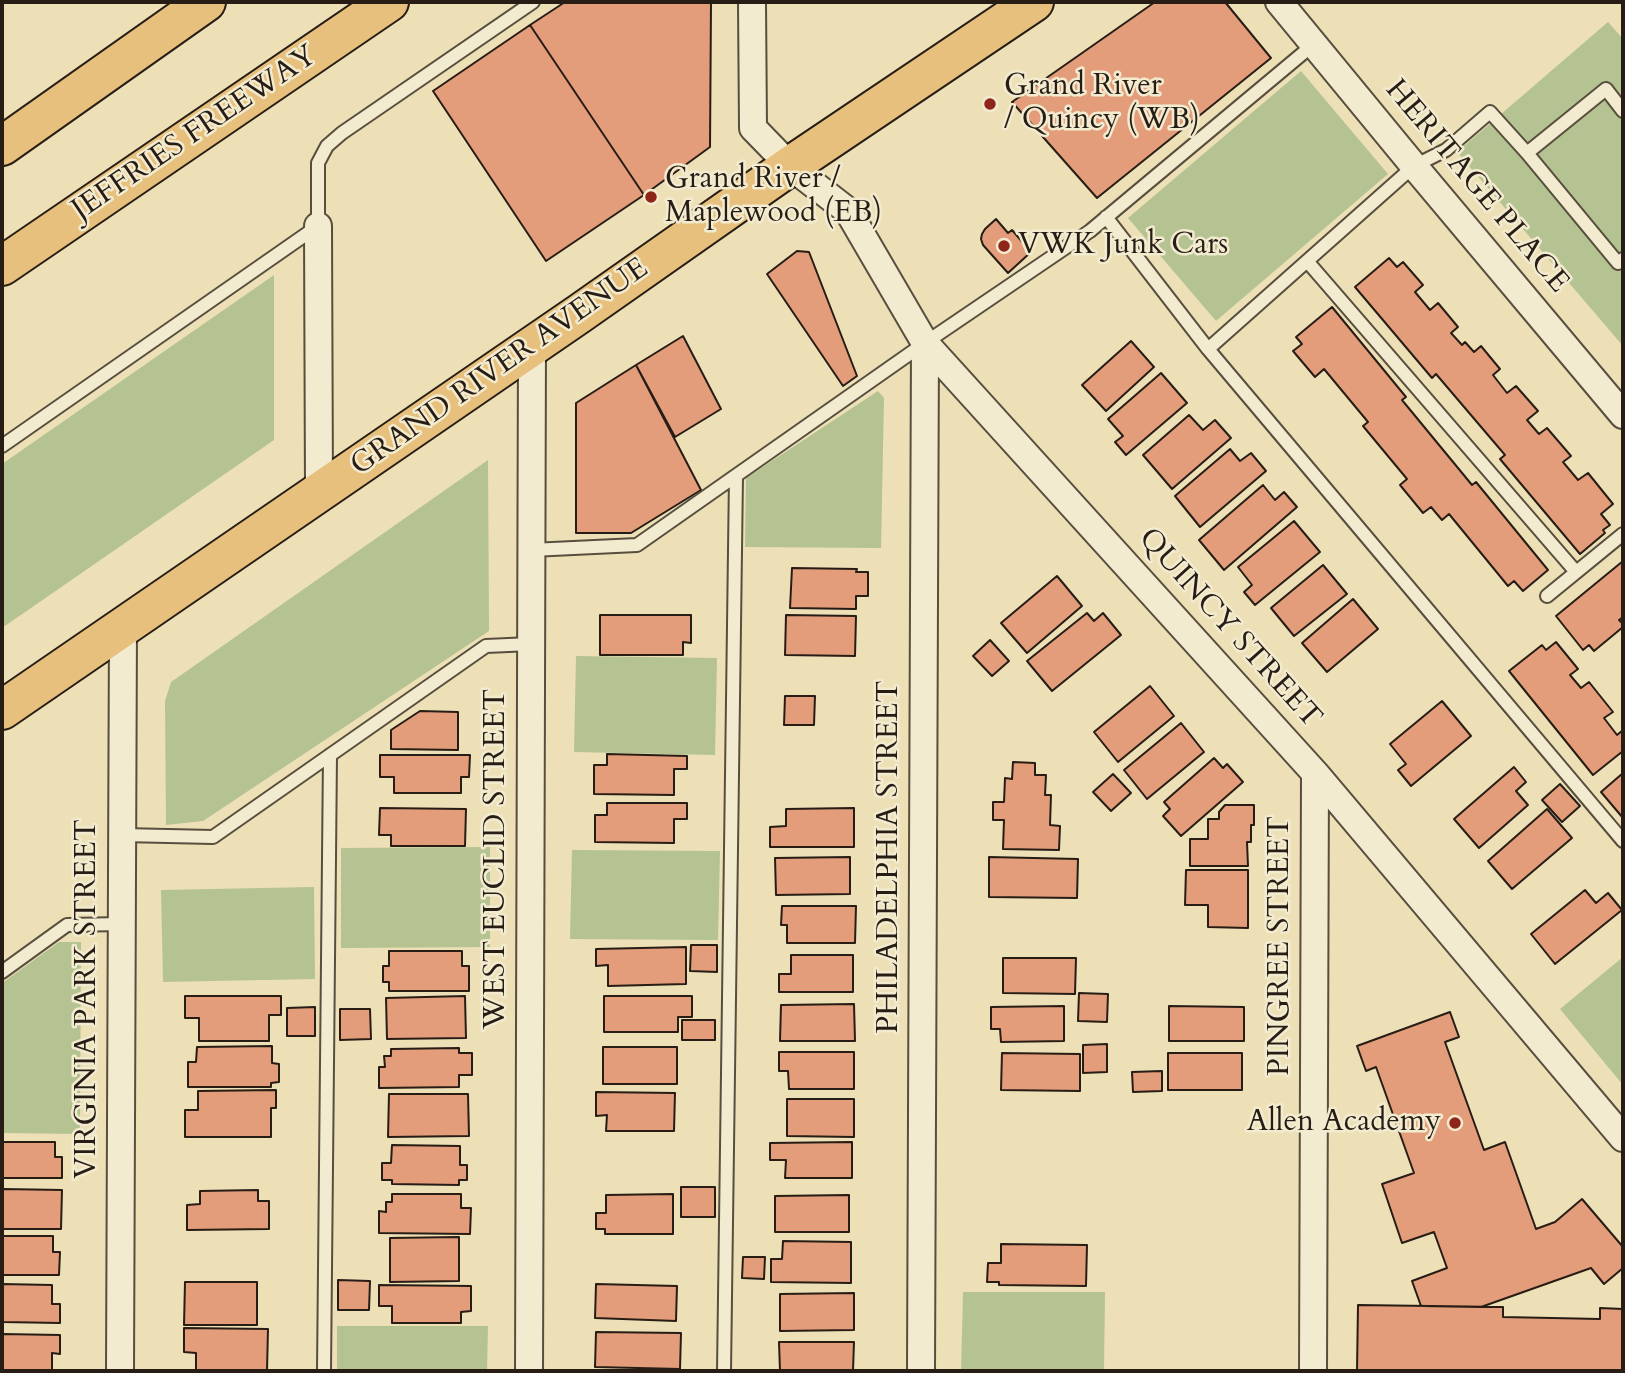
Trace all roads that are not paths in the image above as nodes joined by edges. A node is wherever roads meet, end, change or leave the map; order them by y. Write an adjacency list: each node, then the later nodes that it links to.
1 (206, 2): 9 (main road)
2 (389, 2): 17 (main road, JEFFRIES FREEWAY)
3 (533, 2): 14 (lane)
4 (752, 2): 11 (street, QUINCY STREET)
5 (1034, 2): 11 (main road, GRAND RIVER AVENUE)
6 (1279, 2): 7 (street, HERITAGE PLACE)
7 (1314, 44): 12 (street, HERITAGE PLACE); 13 (lane)
8 (1623, 111): 10 (lane)
9 (2, 146)
10 (1527, 153): 12 (lane); 15 (lane)
11 (790, 166): 18 (street, QUINCY STREET); 19 (main road, GRAND RIVER AVENUE)
12 (1414, 166): 16 (lane); 21 (street, HERITAGE PLACE)
13 (1106, 217): 18 (lane); 20 (lane)
14 (318, 226): 22 (lane); 24 (street)
15 (1623, 259)
16 (1307, 261): 20 (lane); 27 (lane)
17 (2, 266)
18 (925, 343): 23 (lane); 33 (street, QUINCY STREET); 43 (street, PHILADELPHIA STREET)
19 (532, 346): 24 (main road, GRAND RIVER AVENUE); 26 (street, WEST EUCLID STREET)
20 (1208, 349): 35 (lane)
21 (1623, 415)
22 (2, 446)
23 (736, 475): 26 (lane); 42 (lane)
24 (319, 493): 29 (main road, GRAND RIVER AVENUE)
25 (1623, 534): 27 (lane)
26 (531, 550): 30 (street, WEST EUCLID STREET)
27 (1576, 572): 28 (lane)
28 (1547, 596)
29 (123, 627): 31 (main road, GRAND RIVER AVENUE); 34 (street, VIRGINIA PARK STREET)
30 (531, 644): 32 (lane); 41 (street, WEST EUCLID STREET)
31 (2, 710)
32 (330, 755): 34 (lane); 40 (lane)
33 (1315, 773): 38 (street, QUINCY STREET); 44 (street, PINGREE STREET)
34 (122, 835): 36 (street, VIRGINIA PARK STREET)
35 (1623, 841)
36 (122, 924): 37 (lane); 39 (street, VIRGINIA PARK STREET)
37 (2, 972)
38 (1623, 1138)
39 (120, 1371)
40 (324, 1371)
41 (529, 1371)
42 (724, 1371)
43 (921, 1371)
44 (1314, 1371)

